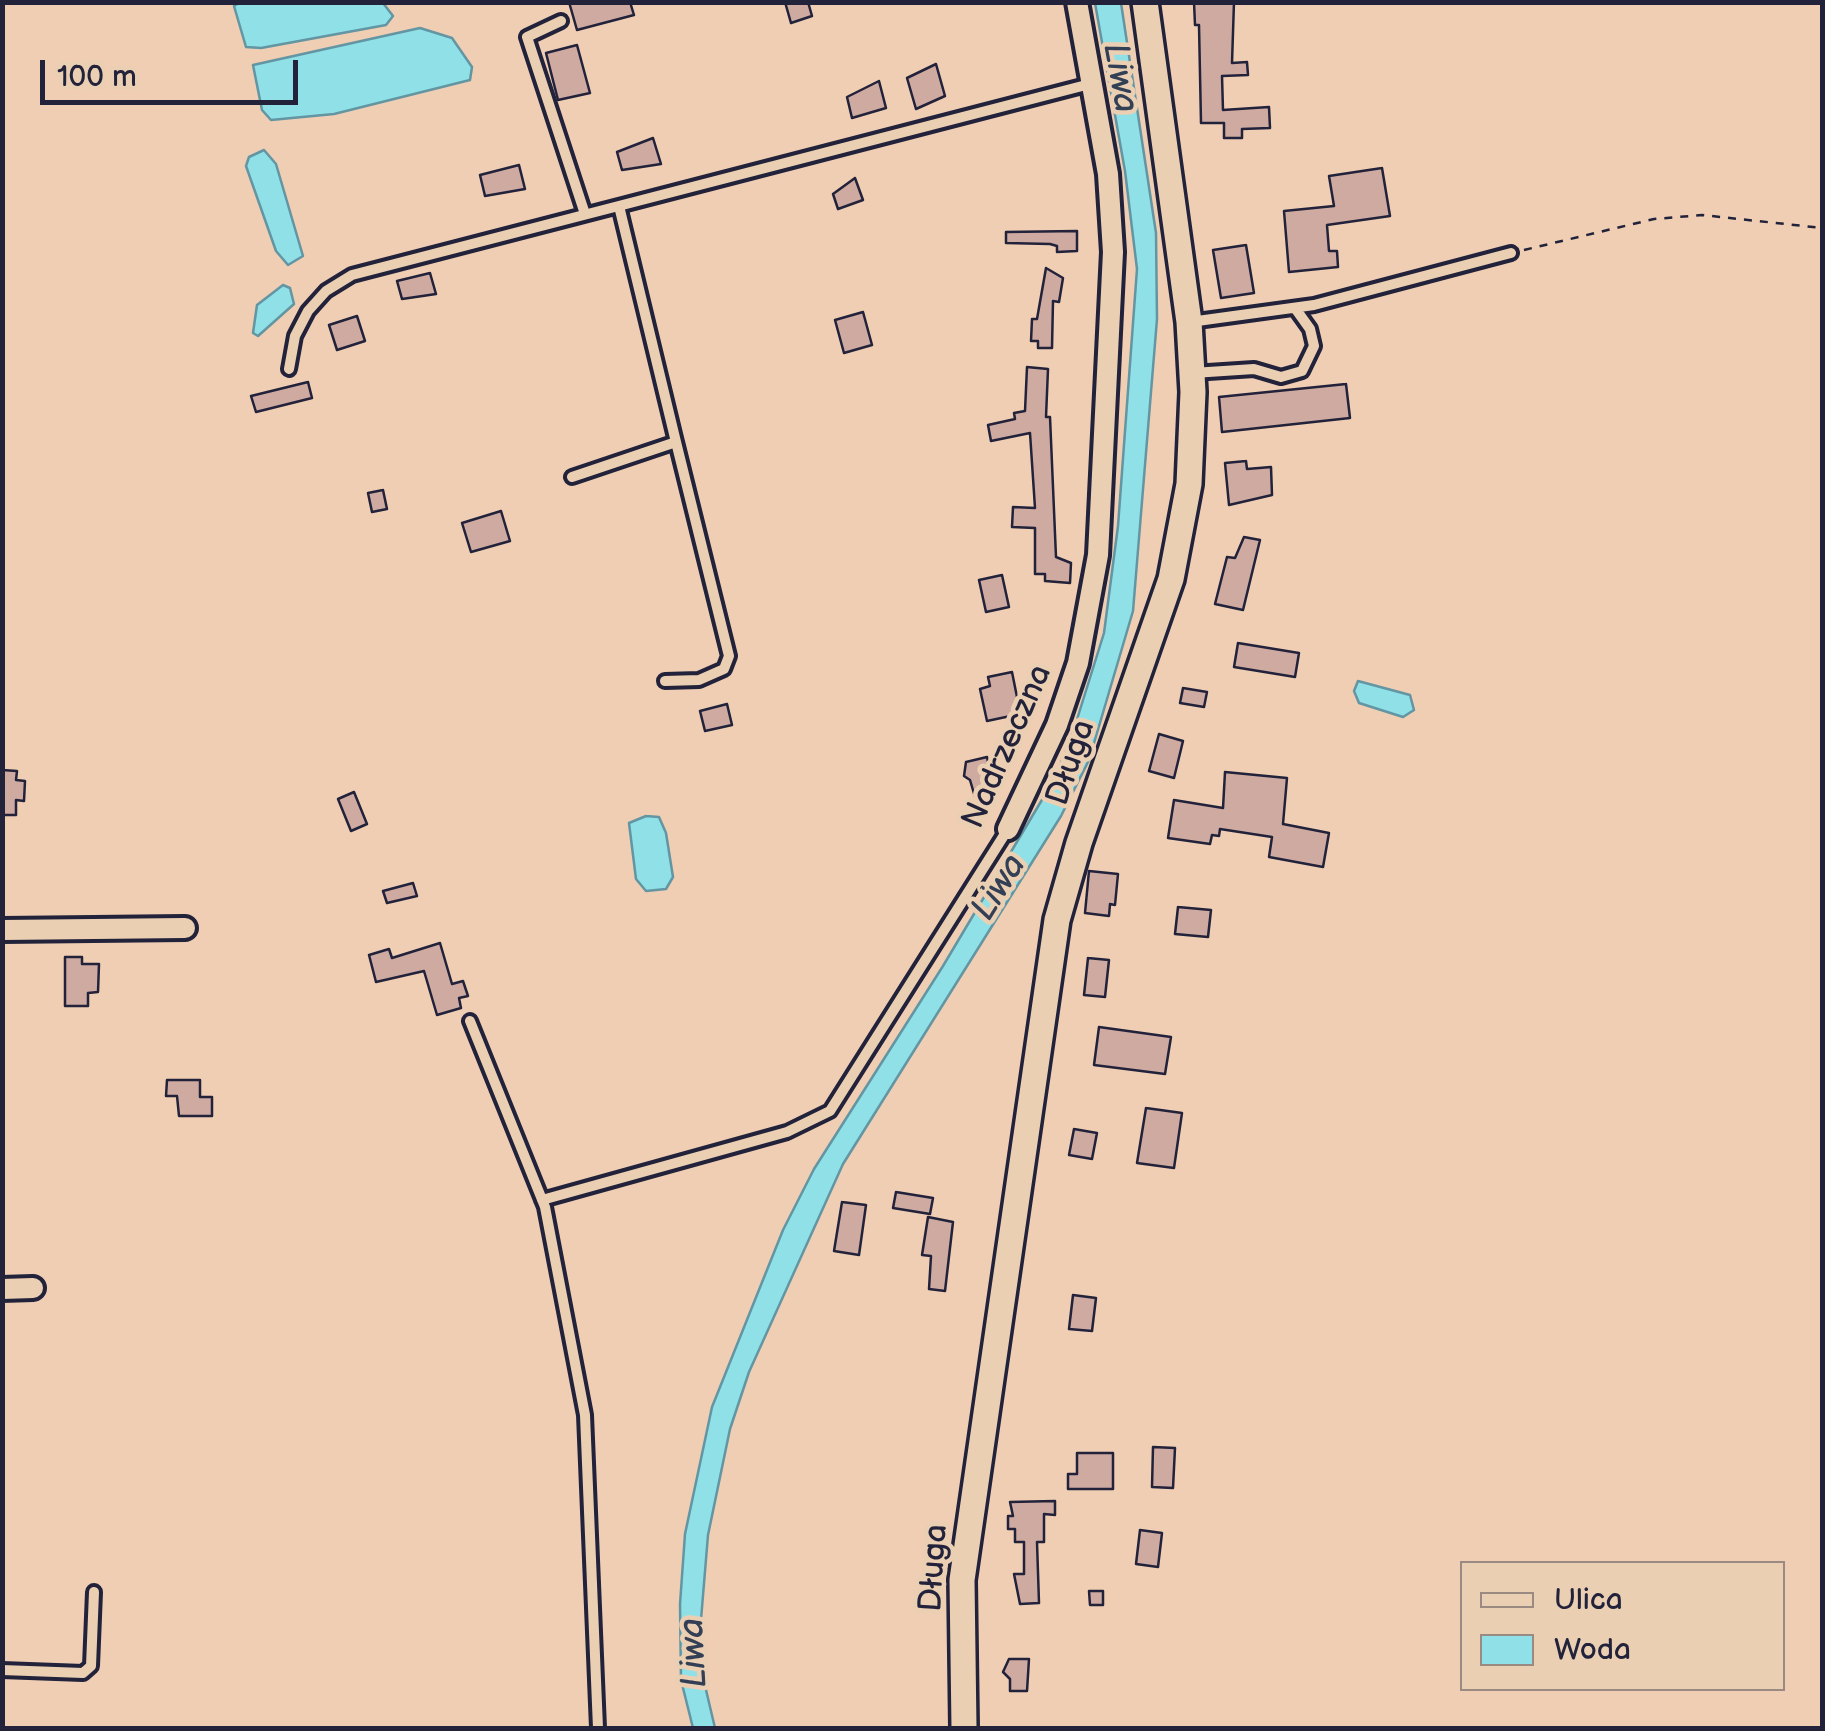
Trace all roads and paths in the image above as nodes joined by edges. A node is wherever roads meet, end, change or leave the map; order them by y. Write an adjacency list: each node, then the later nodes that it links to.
1 (1076, 2): 4 (street, Nadrzeczna)
2 (1145, 2): 10 (street, Długa)
3 (561, 21): 6 (lane)
4 (1090, 84): 5 (lane); 16 (street, Nadrzeczna)
5 (618, 206): 6 (lane); 13 (lane)
6 (585, 214): 11 (lane)
7 (1822, 228): 8 (path)
8 (1511, 253): 9 (lane)
9 (1295, 308): 10 (lane); 12 (lane)
10 (1190, 322): 12 (street, Długa)
11 (289, 369)
12 (1192, 373): 26 (street, Długa)
13 (676, 442): 14 (lane); 15 (lane)
14 (572, 476)
15 (664, 681)
16 (1008, 829): 20 (lane, Nadrzeczna)
17 (185, 928): 18 (street)
18 (2, 930)
19 (470, 1021): 20 (lane)
20 (542, 1200): 25 (lane)
21 (2, 1288): 22 (street)
22 (33, 1288)
23 (94, 1592): 24 (lane)
24 (2, 1670)
25 (598, 1728)
26 (964, 1728)

